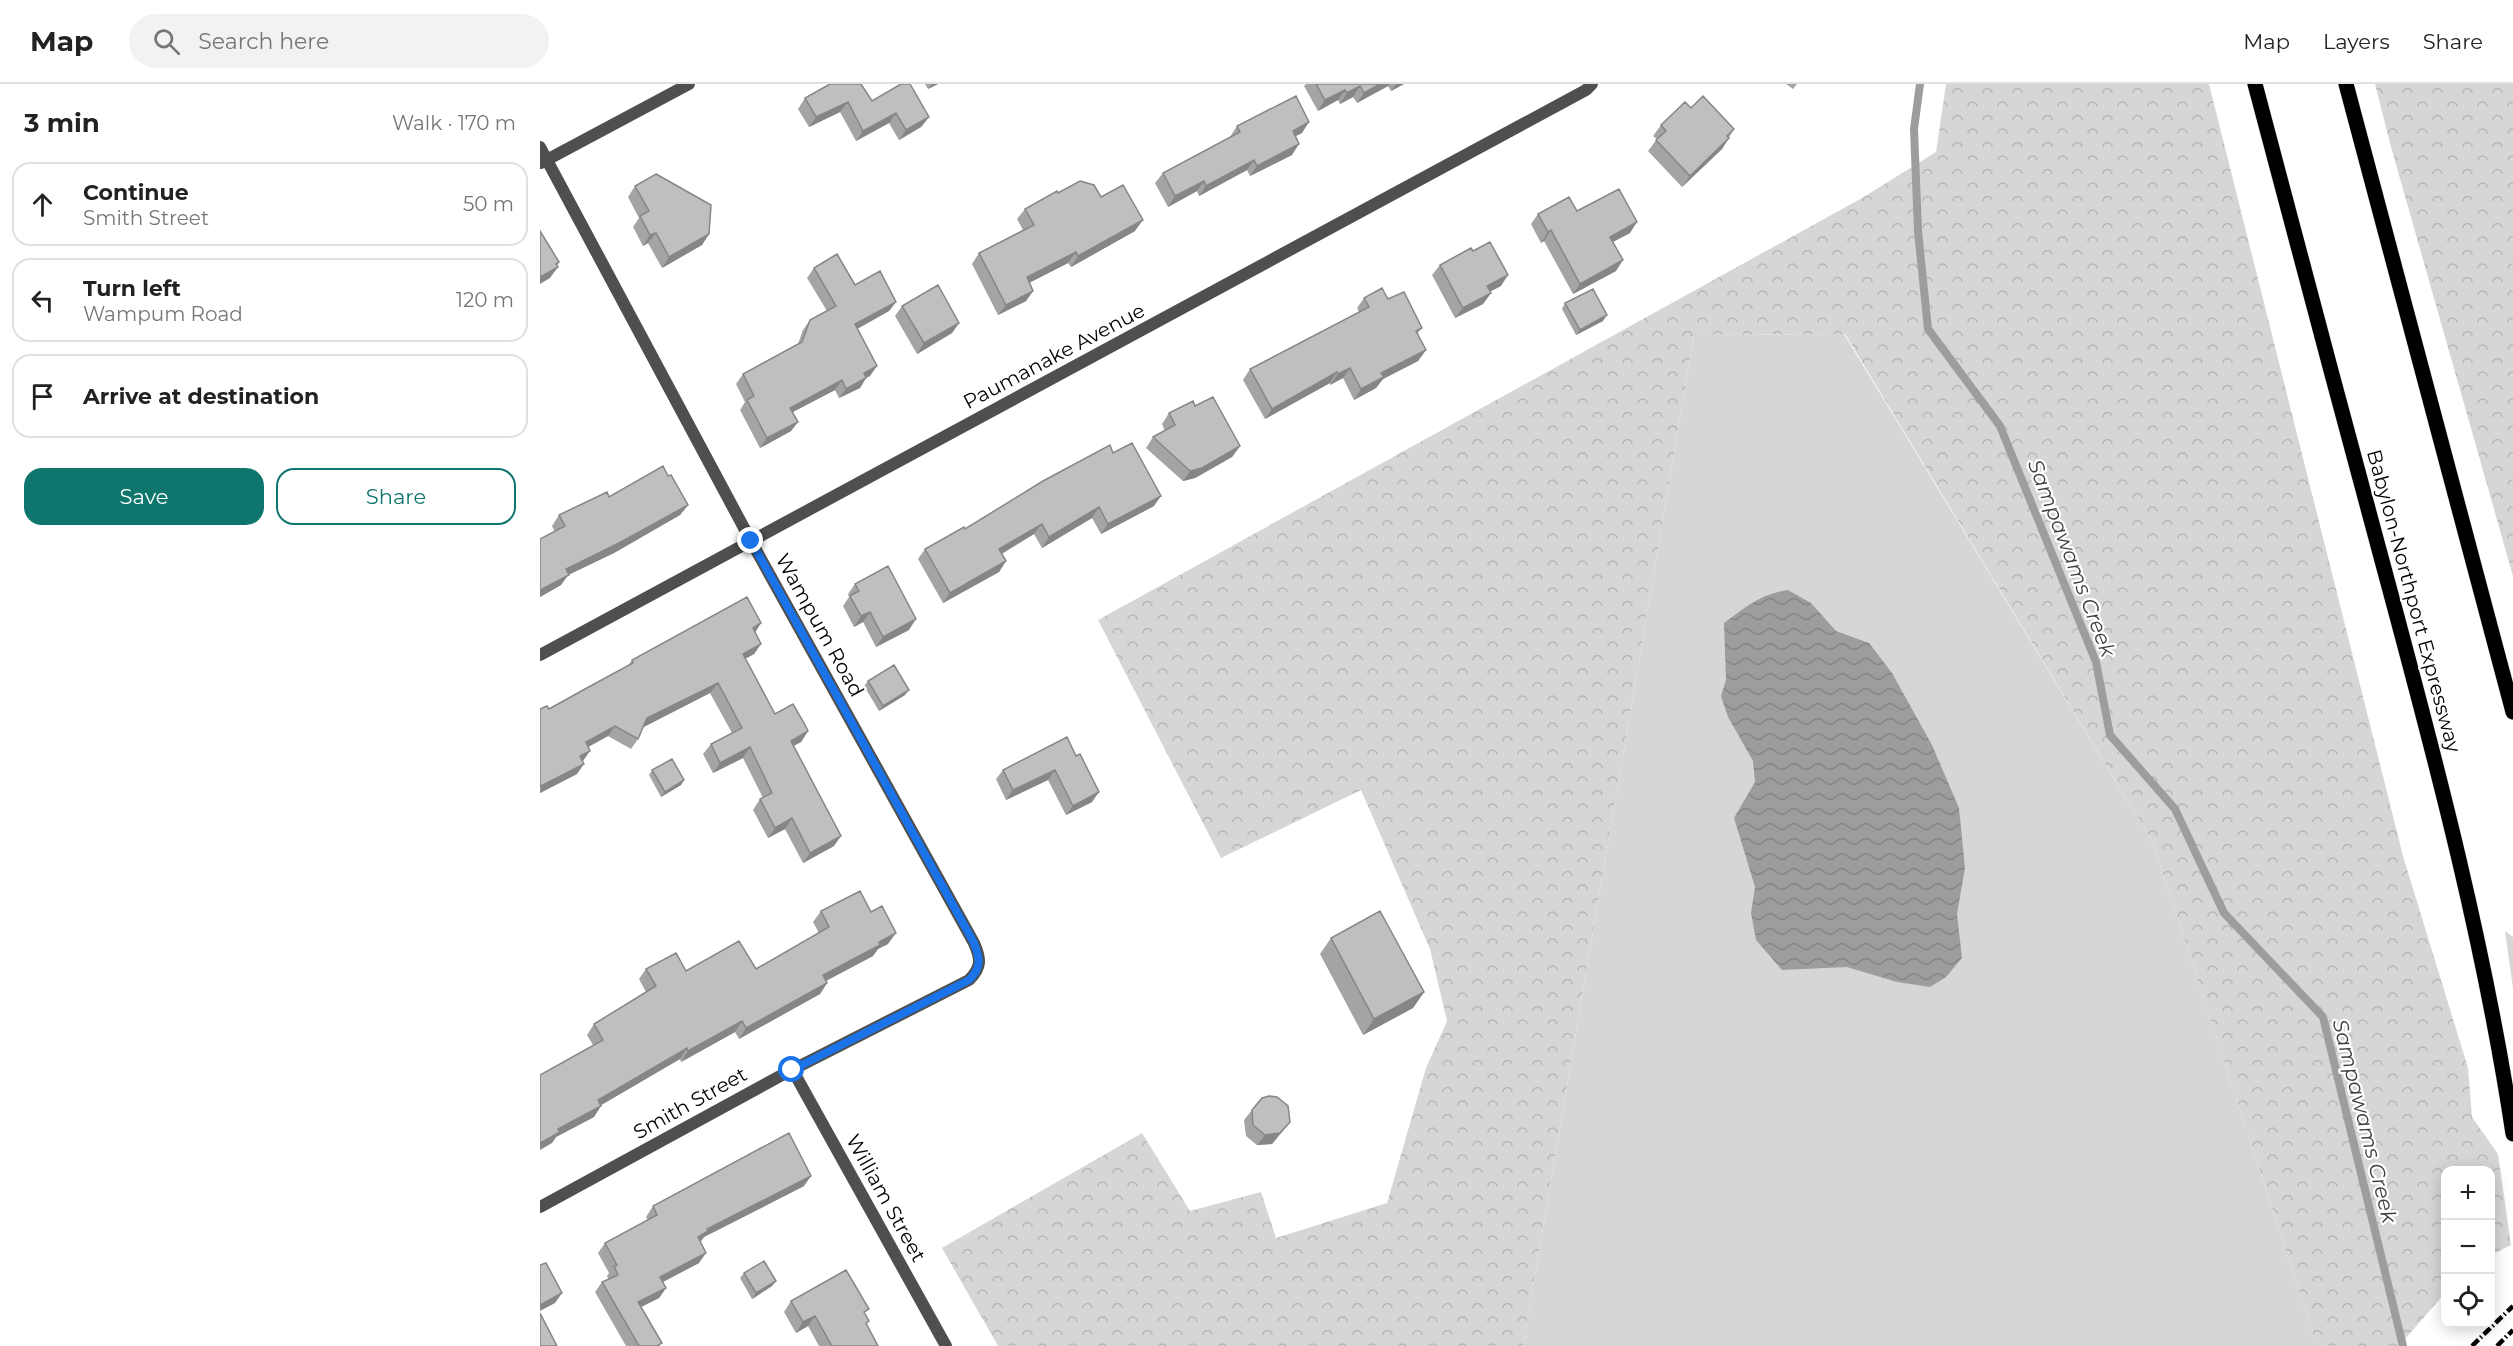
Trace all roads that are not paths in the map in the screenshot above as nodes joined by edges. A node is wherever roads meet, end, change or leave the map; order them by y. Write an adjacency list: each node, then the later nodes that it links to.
1 (688, 84): 6 (street)
2 (2255, 84): 12 (main road, Babylon-Northport Expressway)
3 (2346, 84): 9 (main road)
4 (1589, 87): 7 (street, Paumanake Avenue)
5 (540, 147): 6 (street, Wampum Road)
6 (544, 162): 7 (street, Wampum Road)
7 (751, 541): 8 (street, Paumanake Avenue); 10 (street, Wampum Road)
8 (540, 655)
9 (2513, 712)
10 (980, 963): 11 (street, Smith Street)
11 (792, 1070): 13 (street, Smith Street); 14 (street, William Street)
12 (2513, 1134)
13 (540, 1207)
14 (946, 1346)

